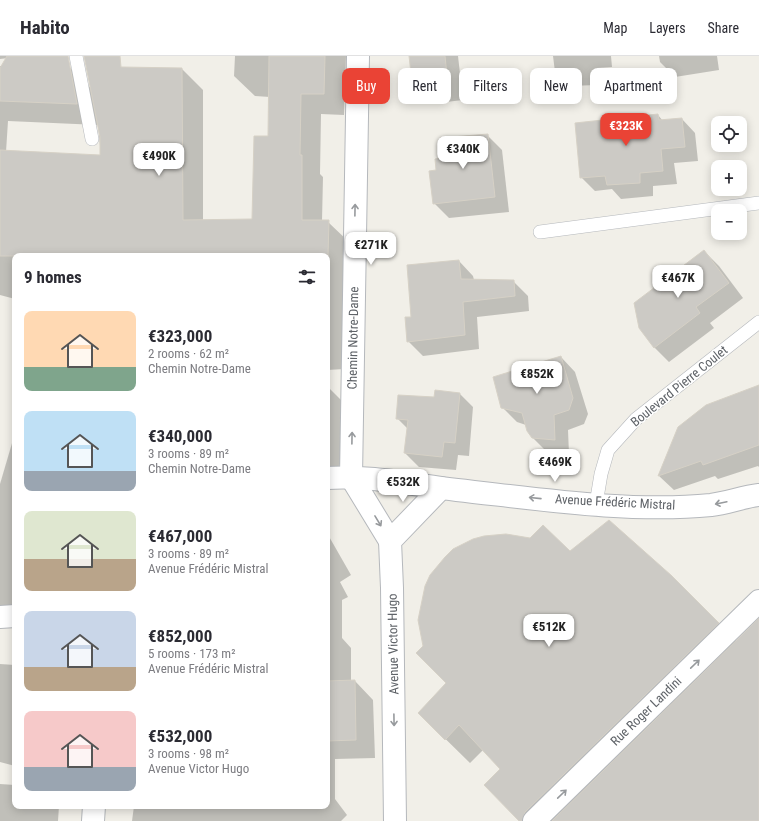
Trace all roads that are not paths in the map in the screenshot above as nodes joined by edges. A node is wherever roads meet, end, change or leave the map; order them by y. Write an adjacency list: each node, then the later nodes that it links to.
1 (76, 56): 3 (lane)
2 (358, 56): 7 (street, Chemin Notre-Dame, one-way to 2)
3 (92, 139)
4 (759, 203): 5 (lane)
5 (540, 232)
6 (759, 322): 11 (lane, Boulevard Pierre Coulet)
7 (351, 477): 8 (street, Avenue Frédéric Mistral); 9 (street, Avenue Frédéric Mistral); 12 (street, one-way to 12)
8 (330, 478)
9 (441, 488): 11 (street, Avenue Frédéric Mistral, one-way to 9); 12 (street)
10 (758, 496): 11 (street, Avenue Frédéric Mistral, one-way to 11)
11 (596, 504)
12 (390, 541): 18 (street, Avenue Victor Hugo, one-way to 18)
13 (759, 601): 19 (street, Rue Roger Landini, one-way to 13)
14 (12, 616): 15 (street)
15 (0, 617)
16 (94, 809): 17 (street)
17 (93, 821)
18 (395, 821)
19 (534, 821)

